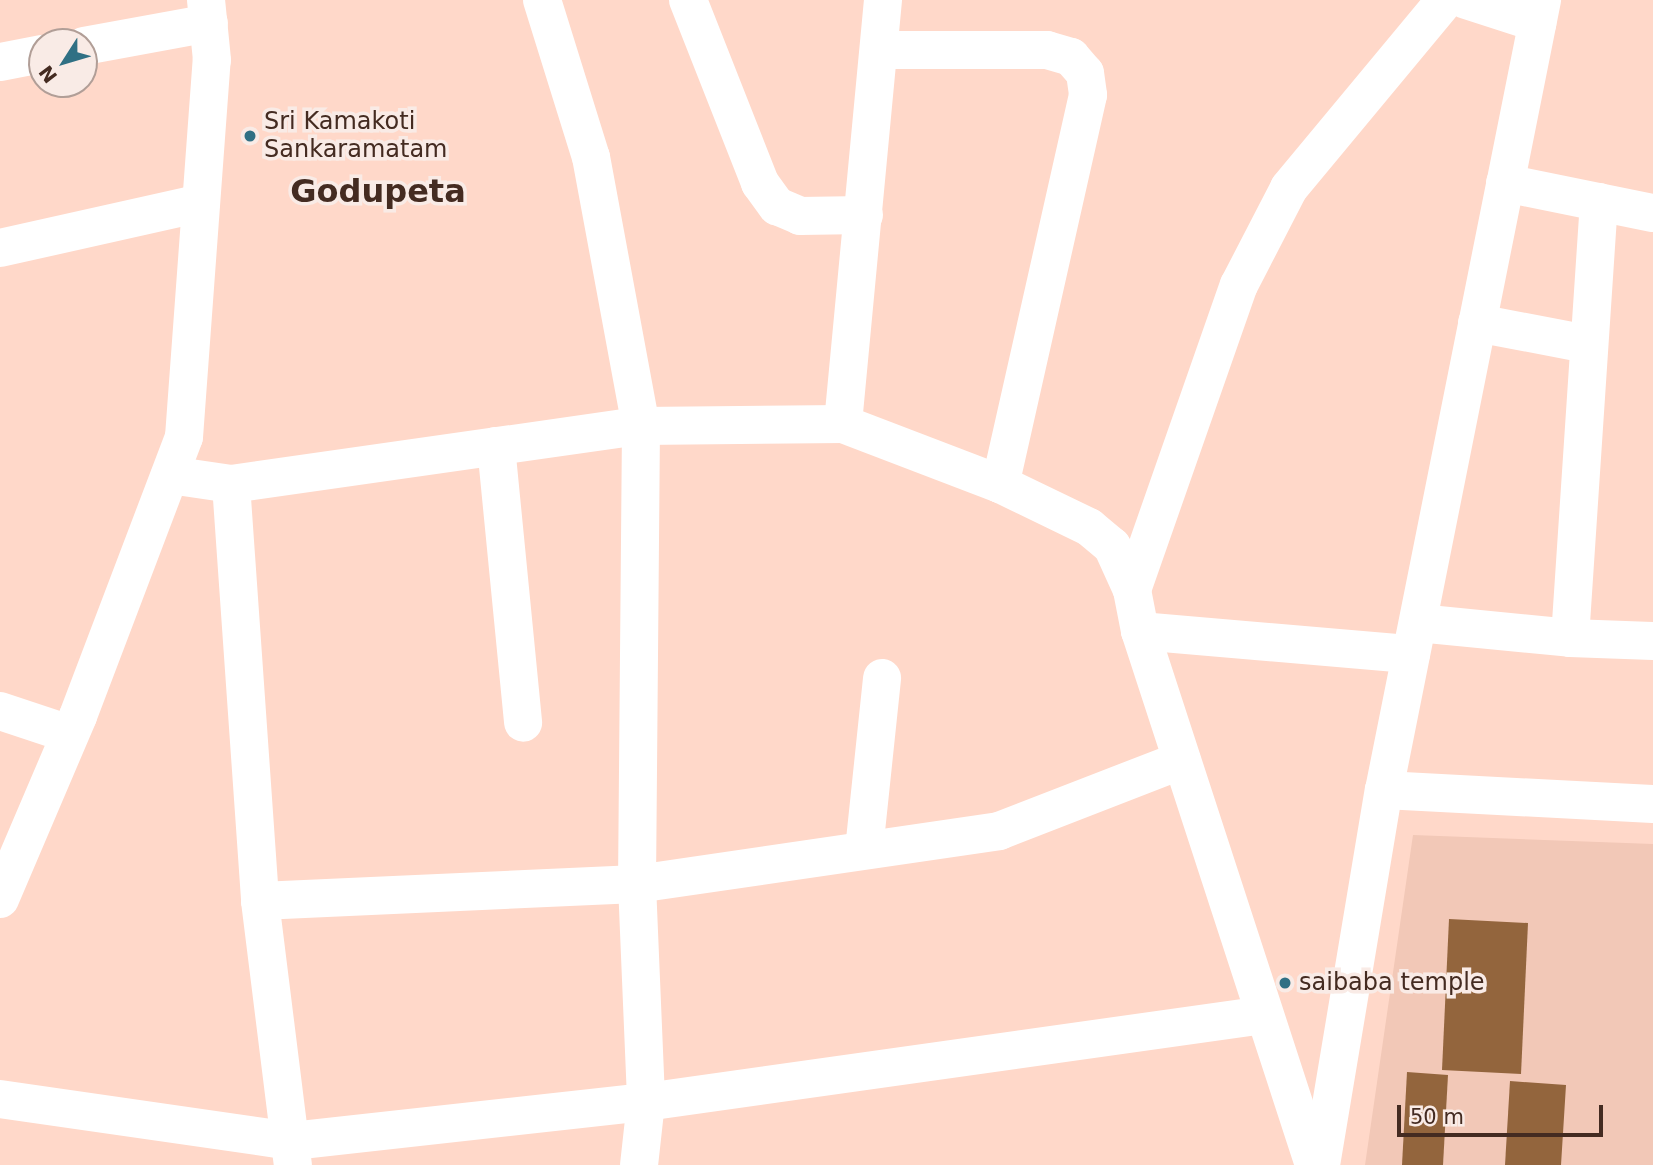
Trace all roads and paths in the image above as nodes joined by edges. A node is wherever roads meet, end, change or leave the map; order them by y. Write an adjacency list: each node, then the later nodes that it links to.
1 (542, 0): 21 (street)
2 (688, 0): 16 (street)
3 (883, 0): 9 (street)
4 (1446, 0): 26 (street)
5 (1466, 0): 7 (street)
6 (208, 11): 8 (street); 14 (street)
7 (1539, 11): 12 (street)
8 (98, 42)
9 (881, 50): 16 (street); 25 (street)
10 (28, 57): 11 (street)
11 (0, 62)
12 (1505, 183): 13 (street); 18 (street)
13 (1600, 202): 15 (street); 19 (street)
14 (201, 204): 17 (street); 23 (street)
15 (1653, 213)
16 (864, 215): 20 (street)
17 (0, 247)
18 (1477, 324): 19 (street); 28 (street)
19 (1587, 344): 29 (street)
20 (843, 424): 21 (street); 25 (street)
21 (641, 426): 22 (street); 39 (street)
22 (496, 446): 24 (street); 33 (street)
23 (170, 475): 24 (street); 34 (street)
24 (231, 484): 41 (street)
25 (1000, 484): 26 (street)
26 (1132, 590): 27 (street)
27 (1140, 631): 28 (street); 35 (street)
28 (1414, 638): 29 (street); 36 (street)
29 (1570, 638): 30 (street)
30 (1653, 641)
31 (882, 678): 38 (street)
32 (0, 711): 34 (street)
33 (523, 723)
34 (69, 734): 40 (street)
35 (1182, 760): 38 (street); 42 (street)
36 (1384, 790): 37 (street); 48 (street)
37 (1653, 804)
38 (864, 850): 39 (street)
39 (637, 884): 41 (street); 44 (street)
40 (0, 897)
41 (260, 901): 45 (street)
42 (1264, 1015): 44 (street); 47 (street)
43 (0, 1099): 45 (street)
44 (646, 1102): 45 (street); 46 (street)
45 (293, 1153)
46 (639, 1165)
47 (1314, 1165)
48 (1321, 1165)

